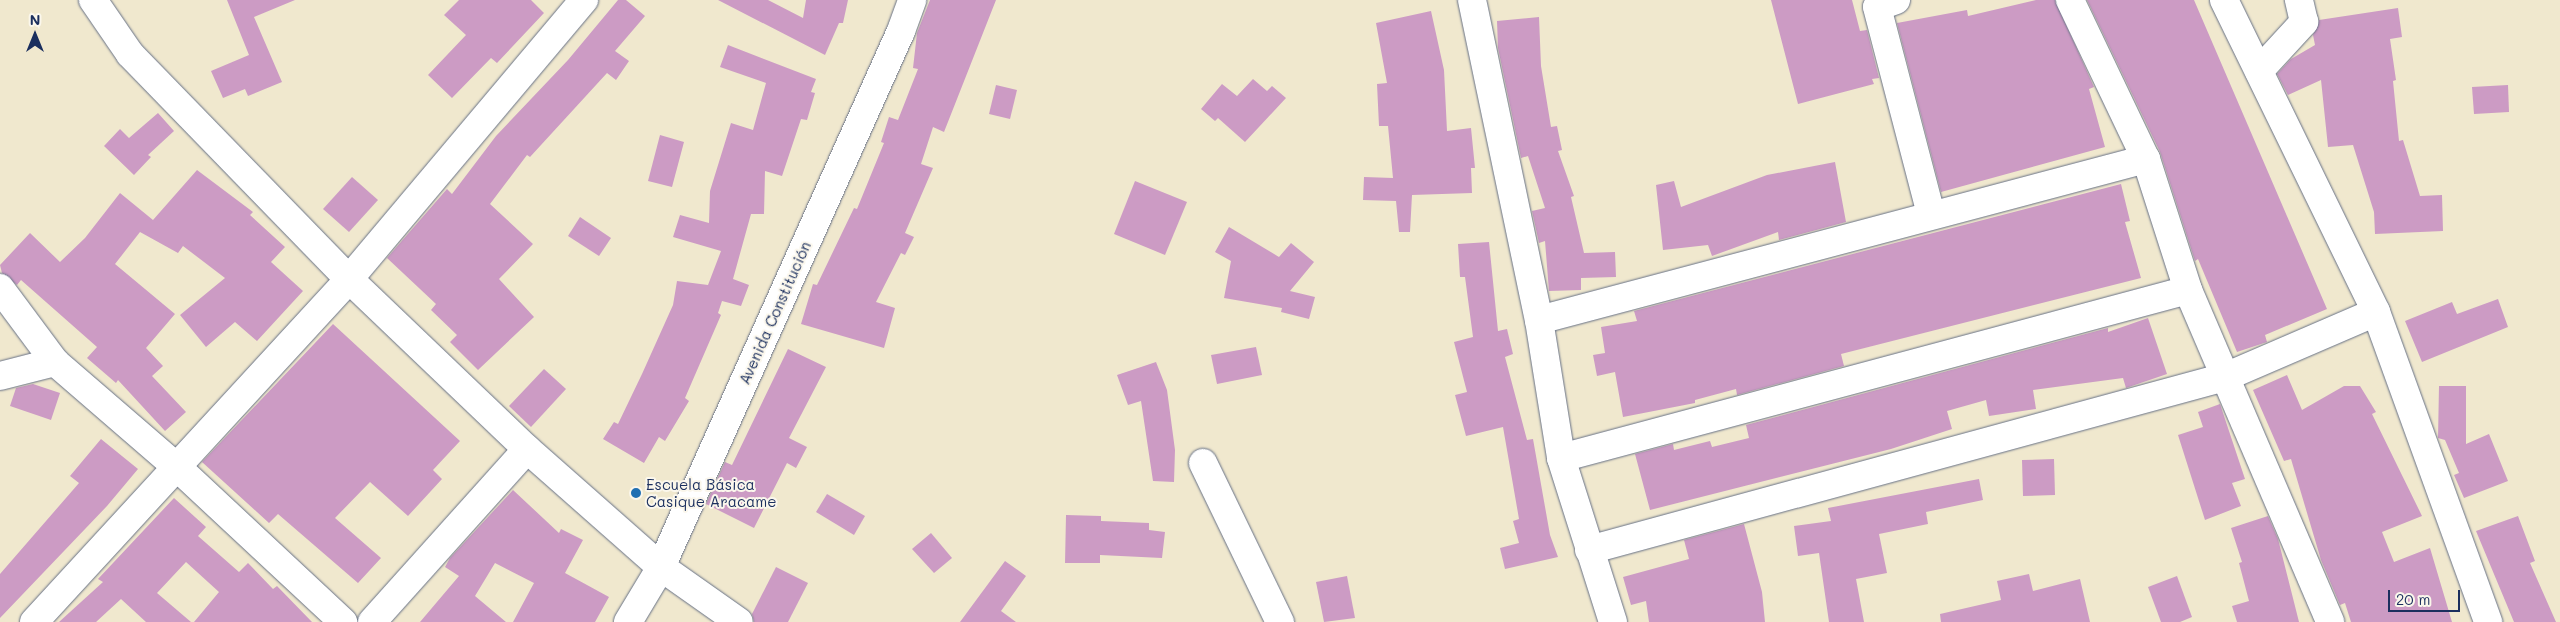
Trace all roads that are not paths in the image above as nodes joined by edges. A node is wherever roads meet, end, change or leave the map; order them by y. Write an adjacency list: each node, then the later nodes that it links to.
1 (93, 0): 12 (street)
2 (584, 0): 12 (street)
3 (912, 0): 25 (street, Avenida Constitución)
4 (1472, 0): 16 (street)
5 (1896, 0): 11 (street)
6 (2070, 0): 10 (street)
7 (2224, 0): 9 (street)
8 (2299, 0): 9 (street)
9 (2259, 70): 15 (street)
10 (2146, 159): 11 (street); 14 (street)
11 (1931, 215): 16 (street)
12 (349, 279): 20 (street); 23 (street)
13 (0, 288): 17 (street)
14 (2188, 290): 19 (street); 21 (street)
15 (2376, 312): 19 (street); 34 (street)
16 (1540, 320): 21 (street)
17 (55, 362): 18 (street); 23 (street)
18 (0, 376)
19 (2225, 377): 24 (street); 33 (street)
20 (527, 449): 25 (street); 28 (street)
21 (1561, 458): 24 (street)
22 (1203, 463): 31 (street)
23 (178, 468): 26 (street); 27 (street)
24 (1590, 550): 32 (street)
25 (660, 568): 29 (street, Avenida Constitución); 30 (street)
26 (34, 622)
27 (343, 622)
28 (372, 622)
29 (628, 622)
30 (739, 622)
31 (1280, 622)
32 (1613, 622)
33 (2330, 622)
34 (2488, 622)

